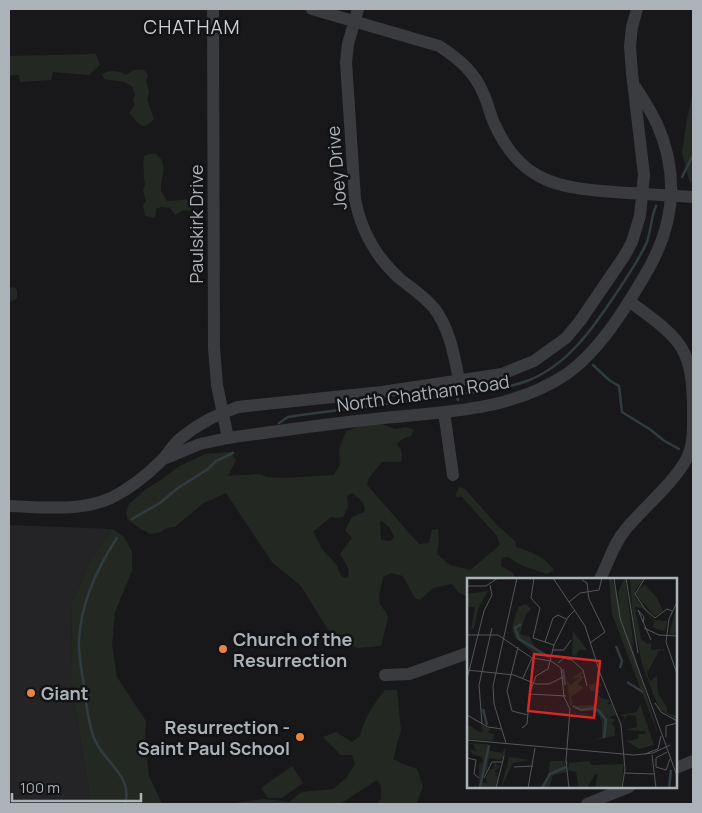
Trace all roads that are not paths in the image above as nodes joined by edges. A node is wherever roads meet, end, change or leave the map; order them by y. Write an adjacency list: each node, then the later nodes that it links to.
1 (213, 9): 12 (street, Paulskirk Drive)
2 (312, 9): 5 (street)
3 (358, 9): 5 (street, Joey Drive)
4 (637, 9): 6 (street, North Chatham Road)
5 (354, 22): 7 (street); 11 (street, Joey Drive)
6 (635, 85): 7 (street, North Chatham Road); 8 (street, North Chatham Road)
7 (643, 194): 8 (street); 11 (street, North Chatham Road)
8 (672, 196): 9 (street); 10 (street, North Chatham Road)
9 (693, 197)
10 (629, 302): 13 (street, North Chatham Road); 18 (street)
11 (458, 380): 12 (street, North Chatham Road)
12 (223, 412): 14 (street, Paulskirk Drive); 15 (street, North Chatham Road)
13 (444, 412): 14 (street, North Chatham Road); 16 (street)
14 (228, 438): 15 (street, North Chatham Road)
15 (162, 460): 17 (street, North Chatham Road)
16 (453, 475)
17 (9, 506)
18 (600, 578)
19 (467, 653): 20 (street)
20 (385, 675)
21 (693, 761): 22 (street)
22 (677, 768)
23 (623, 788): 24 (street)
24 (601, 792): 25 (street)
25 (587, 804)

